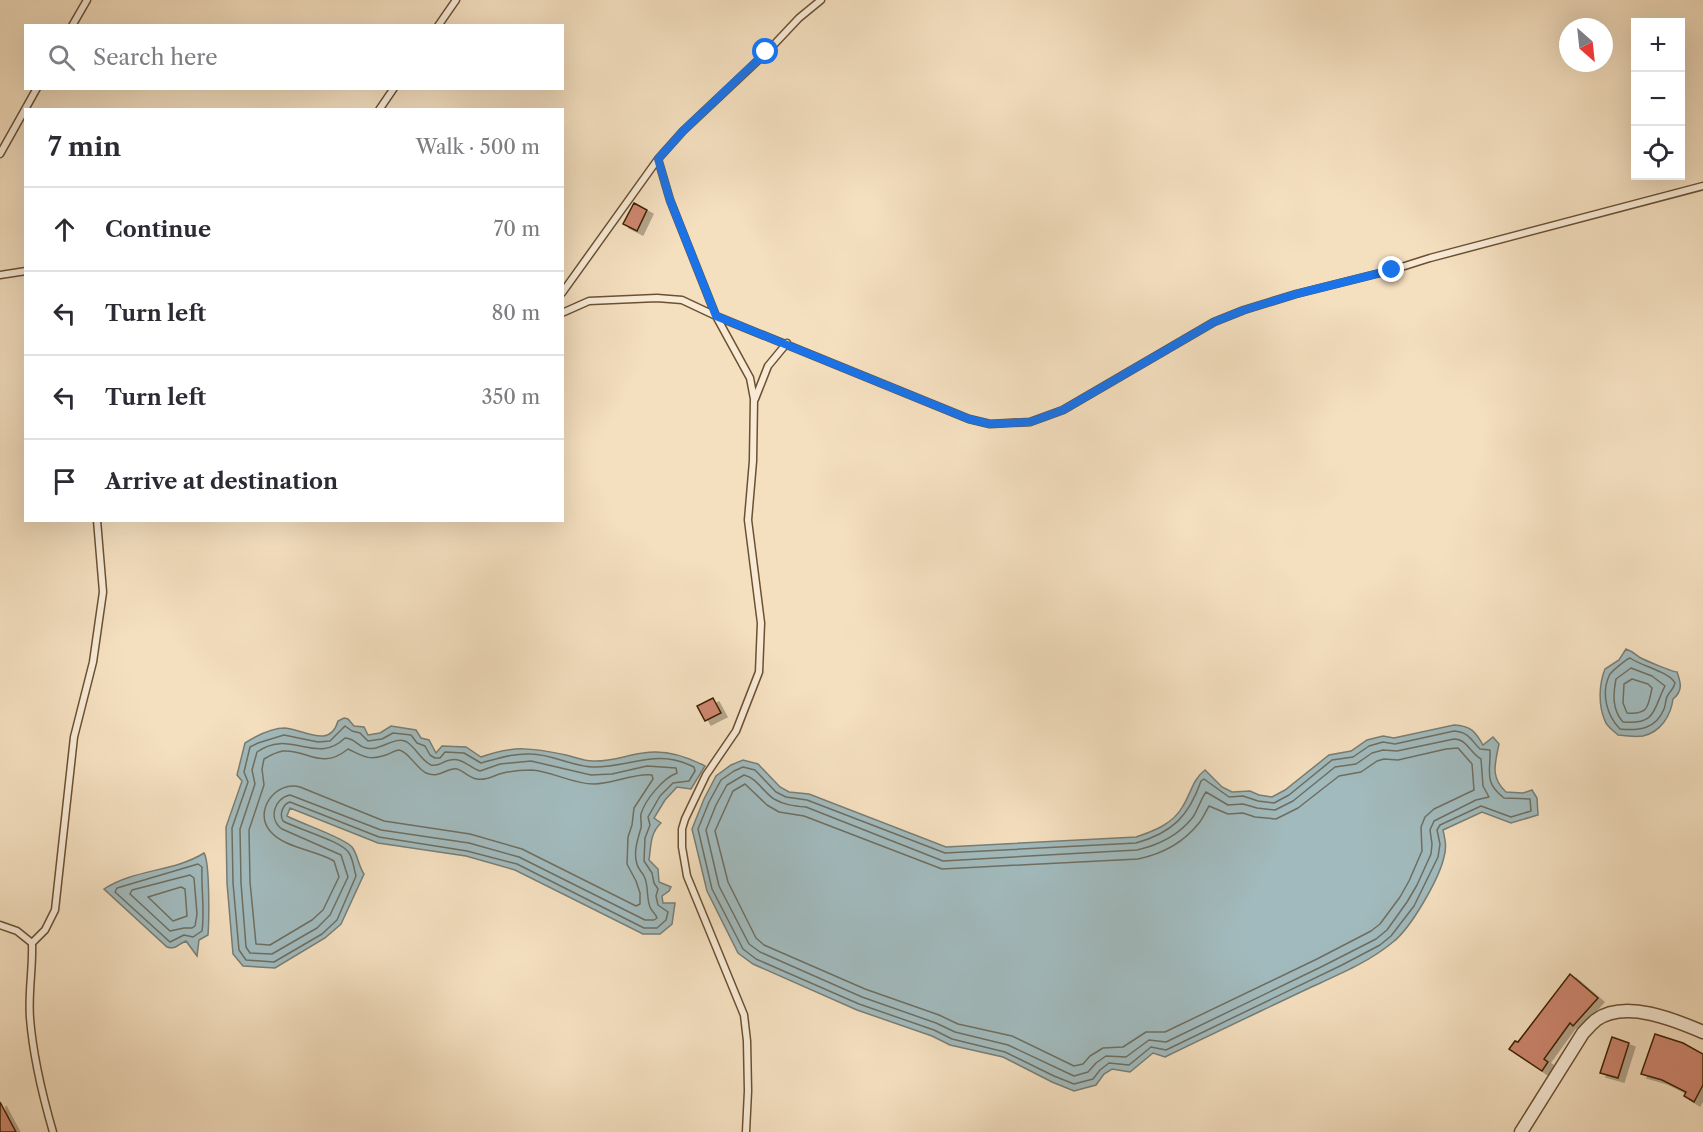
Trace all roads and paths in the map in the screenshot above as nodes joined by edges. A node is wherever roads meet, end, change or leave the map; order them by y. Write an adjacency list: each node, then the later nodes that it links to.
1 (87, 0): 4 (lane)
2 (456, 0): 5 (lane)
3 (821, 0): 12 (lane)
4 (73, 24)
5 (439, 24)
6 (36, 90): 8 (lane)
7 (393, 90): 9 (lane)
8 (26, 108)
9 (380, 108)
10 (24, 111): 11 (lane)
11 (0, 154)
12 (658, 159): 16 (lane); 18 (lane)
13 (1703, 186): 19 (lane)
14 (24, 271): 15 (lane)
15 (0, 275)
16 (564, 290)
17 (564, 312): 18 (lane)
18 (716, 316): 19 (lane); 20 (lane)
19 (788, 344): 20 (lane)
20 (754, 399): 26 (lane)
21 (97, 522): 23 (lane)
22 (0, 925): 23 (lane)
23 (32, 943): 25 (lane)
24 (1703, 1032): 27 (street)
25 (53, 1132)
26 (746, 1132)
27 (1521, 1132)

